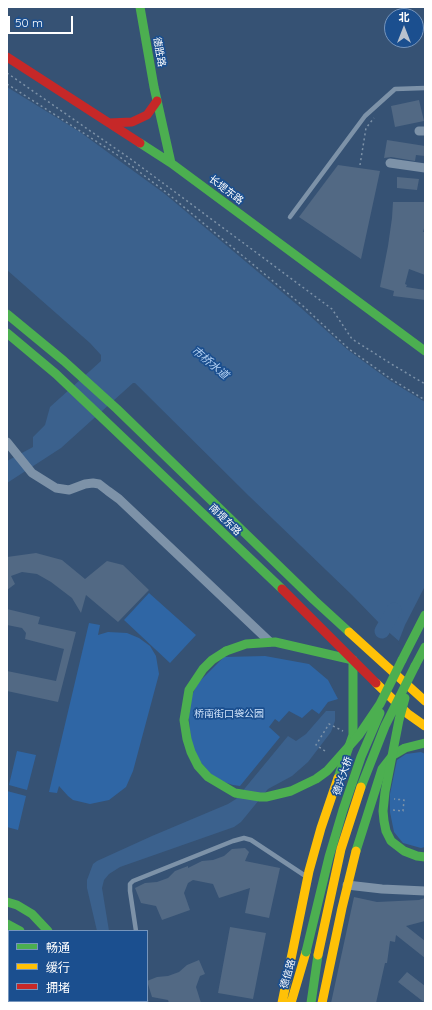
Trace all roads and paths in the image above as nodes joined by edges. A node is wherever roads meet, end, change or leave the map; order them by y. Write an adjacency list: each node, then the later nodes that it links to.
1 (140, 7): 6 (main road, 德胜路)
2 (7, 56): 8 (main road, 长堤东路)
3 (7, 73): 17 (path)
4 (7, 84): 18 (path)
5 (425, 88): 13 (lane)
6 (157, 101): 8 (main road); 9 (main road, 德胜路)
7 (375, 116): 11 (path)
8 (109, 123): 9 (main road, 长堤东路)
9 (171, 163): 16 (main road, 长堤东路)
10 (390, 163): 12 (street)
11 (360, 164)
12 (425, 168)
13 (290, 217)
14 (7, 314): 26 (main road, 南堤东路)
15 (7, 333): 23 (main road, 南堤东路)
16 (425, 351)
17 (425, 384)
18 (425, 400)
19 (7, 442): 21 (street)
20 (425, 616): 24 (main road, 德兴大桥)
21 (270, 642): 23 (main road); 24 (main road, bridge)
22 (425, 647): 25 (main road, 德兴大桥)
23 (353, 660): 27 (main road, 南堤东路); 34 (main road)
24 (402, 660): 42 (main road, 德兴大桥, bridge)
25 (415, 666): 33 (main road, bridge); 45 (main road, 德兴大桥, bridge)
26 (425, 701)
27 (425, 726)
28 (345, 732): 30 (path)
29 (425, 743): 35 (main road)
30 (325, 751)
31 (388, 799): 32 (path)
32 (392, 810)
33 (425, 857)
34 (308, 878): 41 (lane); 43 (main road)
35 (348, 885): 36 (street); 46 (main road)
36 (425, 891)
37 (7, 902): 40 (main road)
38 (7, 924): 39 (main road)
39 (18, 930)
40 (47, 930)
41 (136, 930)
42 (306, 952): 44 (main road, 德信路)
43 (282, 1003)
44 (291, 1003)
45 (311, 1003)
46 (322, 1003)

